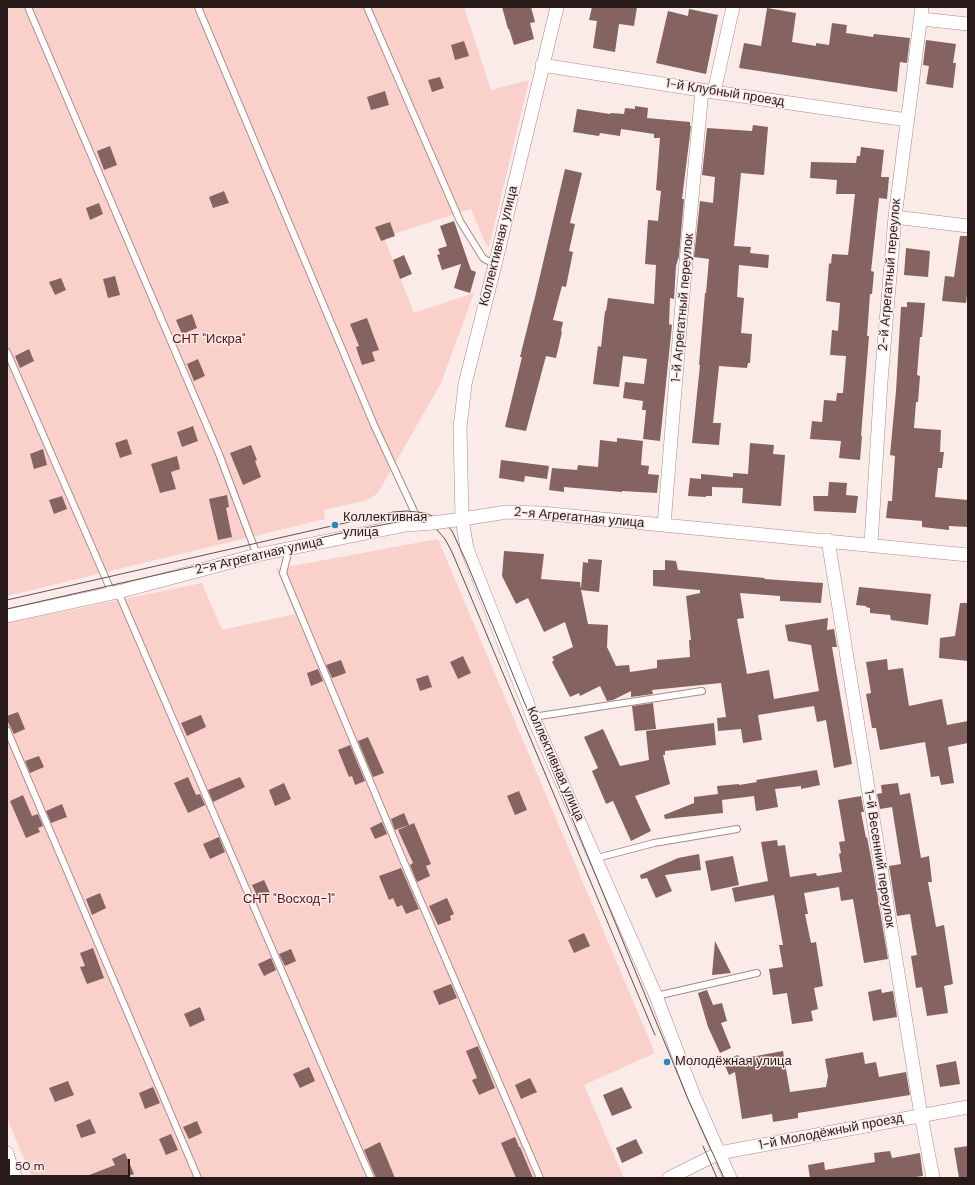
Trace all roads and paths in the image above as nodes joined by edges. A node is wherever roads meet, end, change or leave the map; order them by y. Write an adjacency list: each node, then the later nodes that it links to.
1 (28, 7): 21 (lane)
2 (198, 7): 16 (lane)
3 (367, 7): 13 (lane)
4 (557, 7): 8 (street, Коллективная улица)
5 (733, 7): 9 (street, 1-й Агрегатный переулок)
6 (921, 13): 7 (street); 10 (street, 2-й Агрегатный переулок)
7 (968, 24)
8 (542, 65): 9 (street, 1-й Клубный проезд); 13 (street, Коллективная улица)
9 (708, 91): 10 (street, 1-й Клубный проезд); 17 (street, 1-й Агрегатный переулок)
10 (907, 120): 11 (street, 2-й Агрегатный переулок)
11 (895, 217): 12 (street); 19 (street, 2-й Агрегатный переулок)
12 (968, 226)
13 (496, 265): 15 (street, Коллективная улица)
14 (7, 352): 23 (lane)
15 (459, 520): 16 (street, 2-я Агрегатная улица, bridge); 17 (street, 2-я Агрегатная улица); 26 (street, Коллективная улица)
16 (426, 524): 20 (street, 2-я Агрегатная улица)
17 (664, 525): 18 (street, 2-я Агрегатная улица)
18 (828, 540): 19 (street, 2-я Агрегатная улица); 33 (street, 1-й Весенний переулок)
19 (871, 544): 22 (street, 2-я Агрегатная улица)
20 (289, 548): 21 (street, 2-я Агрегатная улица); 39 (lane)
21 (257, 555): 23 (street, 2-я Агрегатная улица)
22 (968, 555)
23 (115, 592): 24 (street, 2-я Агрегатная улица); 38 (lane)
24 (7, 616)
25 (702, 691): 26 (lane)
26 (533, 717): 29 (street, Коллективная улица)
27 (7, 730): 37 (lane)
28 (737, 829): 29 (lane)
29 (596, 858): 31 (street, Коллективная улица)
30 (757, 973): 31 (lane)
31 (656, 996): 35 (street, Коллективная улица)
32 (968, 1107): 33 (street, 1-й Молодёжный проезд)
33 (921, 1115): 35 (street, 1-й Молодёжный проезд); 42 (street, 1-й Весенний переулок)
34 (7, 1153): 36 (street)
35 (719, 1153): 40 (street, 1-й Молодёжный проезд); 41 (street, Коллективная улица)
36 (16, 1178)
37 (198, 1178)
38 (371, 1178)
39 (540, 1178)
40 (669, 1178)
41 (730, 1178)
42 (933, 1178)

